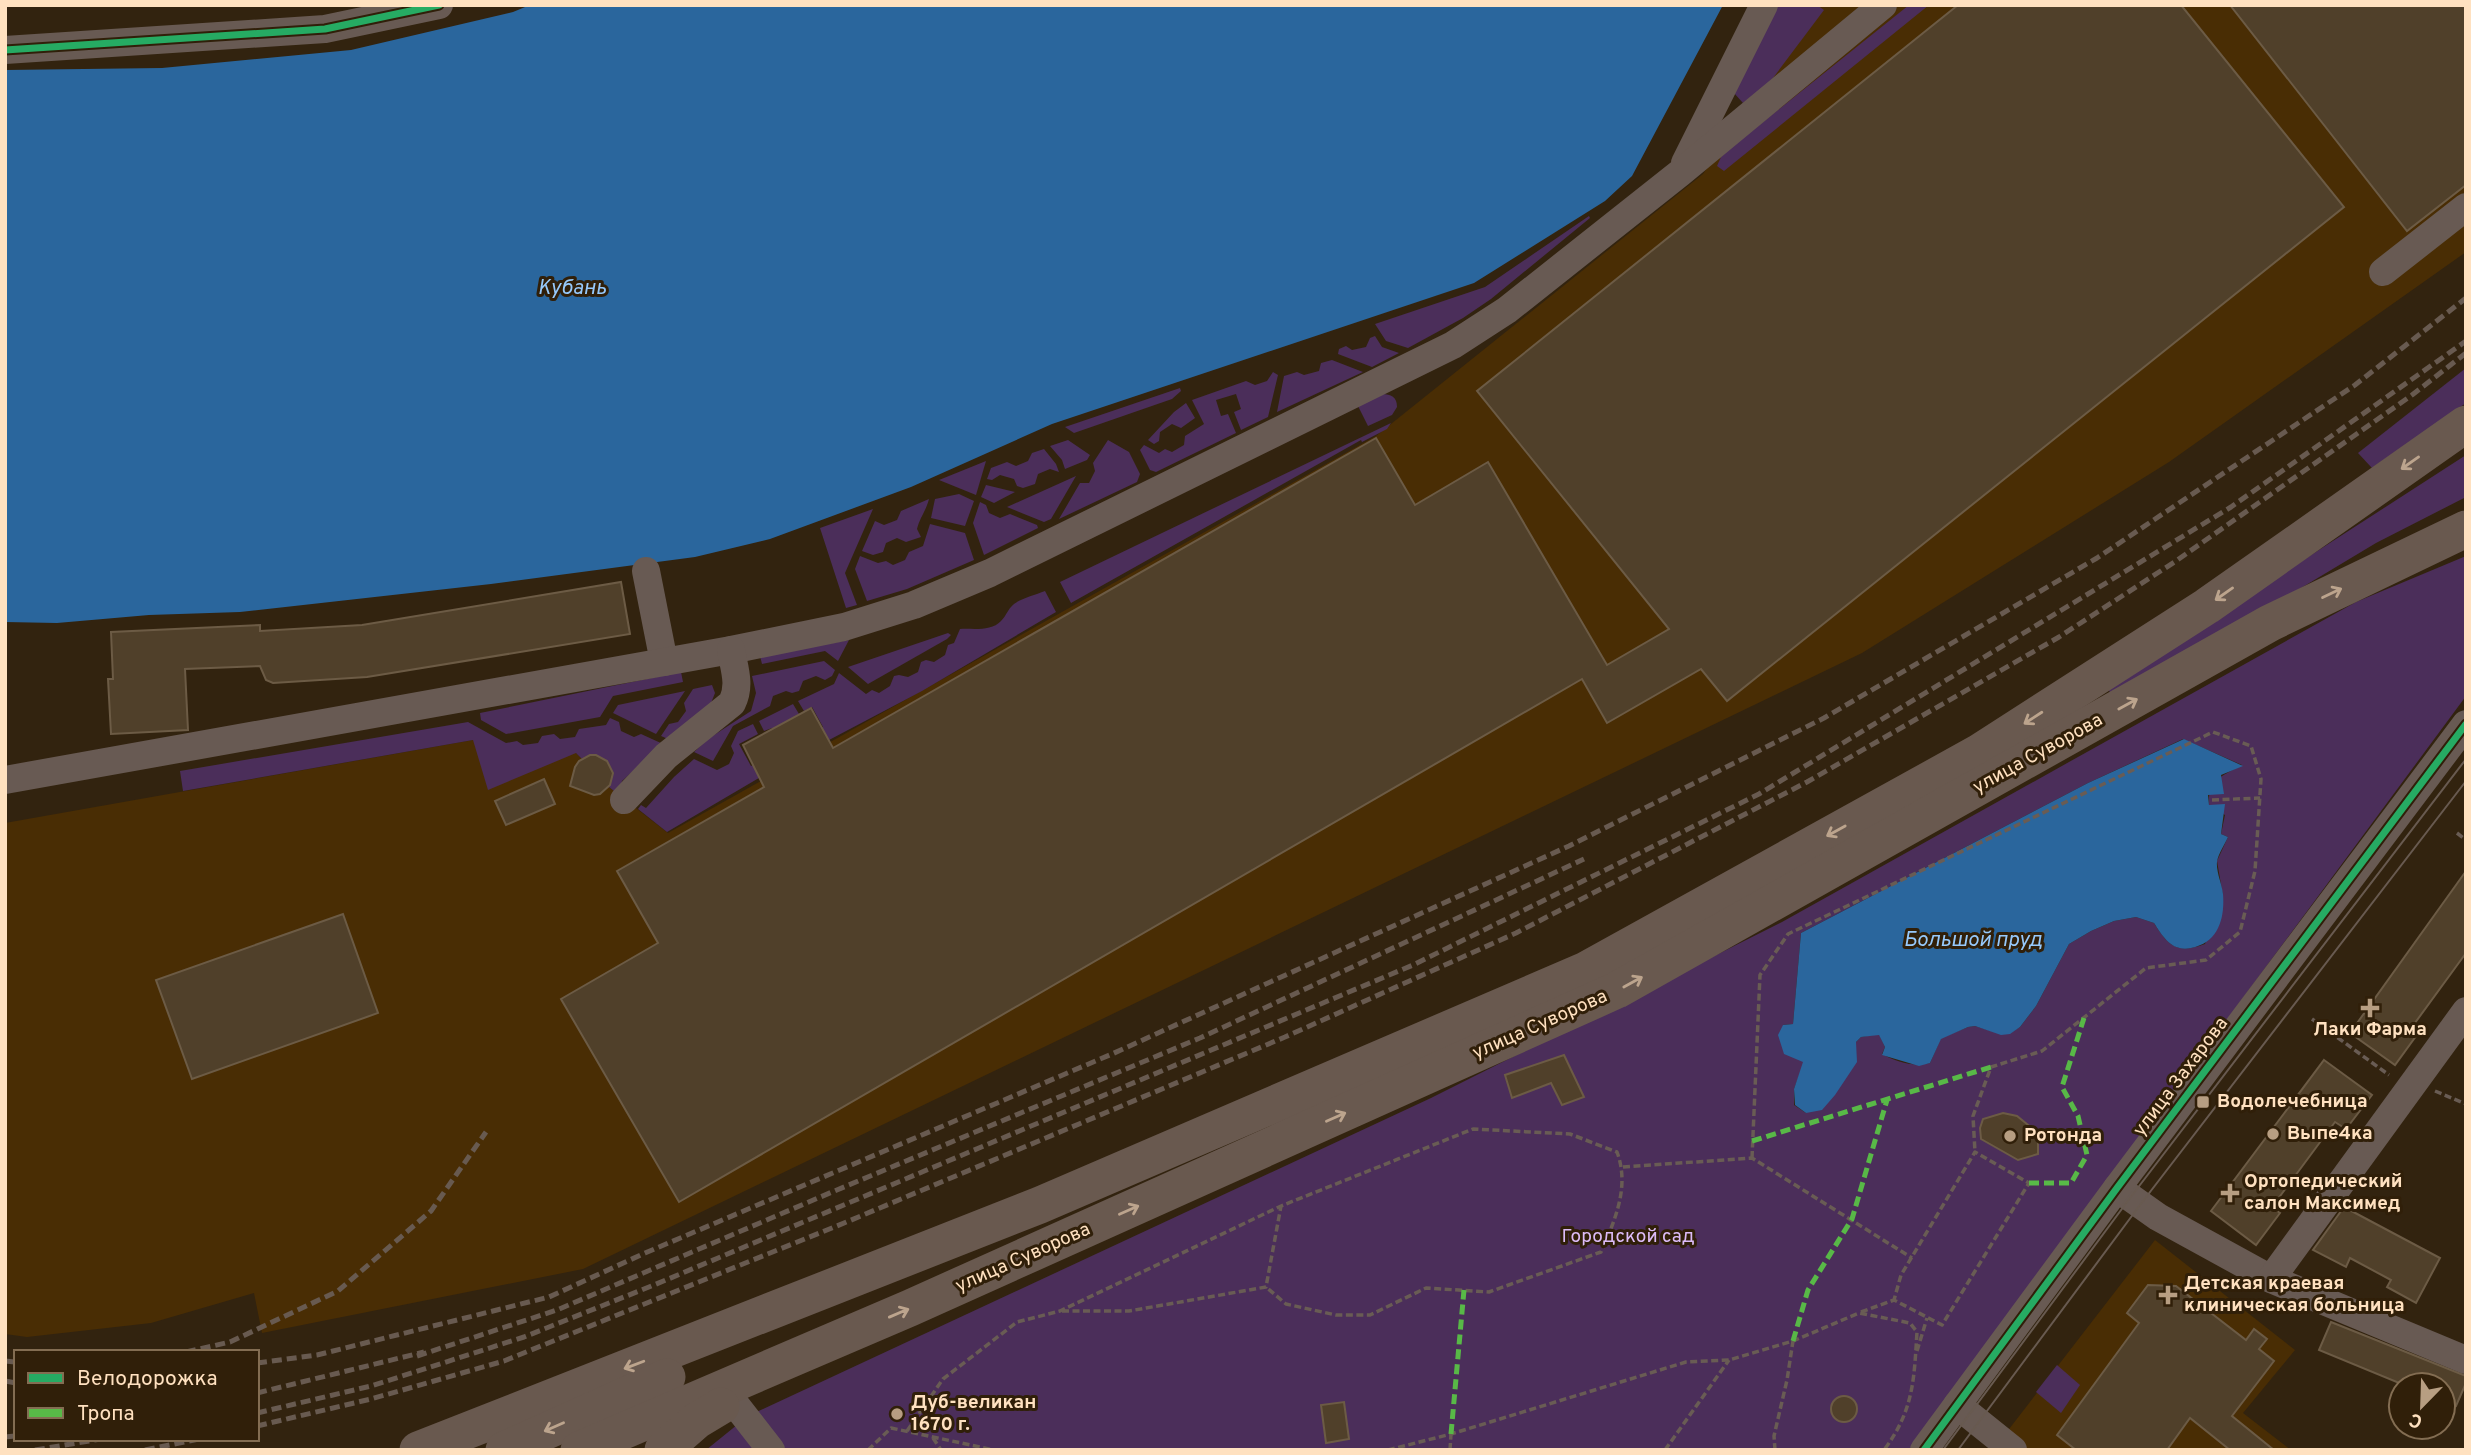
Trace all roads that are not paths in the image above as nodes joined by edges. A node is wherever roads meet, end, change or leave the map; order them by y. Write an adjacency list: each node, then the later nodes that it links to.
1 (439, 5): 4 (street)
2 (1764, 5): 5 (street)
3 (1883, 5): 5 (street)
4 (5, 50)
5 (1680, 173): 11 (street)
6 (2466, 207): 7 (street)
7 (2383, 272)
8 (2466, 424): 18 (main road, улица Суворова, one-way to 18)
9 (2466, 529): 20 (main road, улица Суворова, one-way to 9)
10 (646, 571): 12 (street)
11 (731, 650): 12 (street); 15 (street)
12 (664, 662): 14 (street)
13 (2466, 724): 17 (street, улица Захарова)
14 (5, 780)
15 (624, 800)
16 (2466, 1011): 19 (street)
17 (2117, 1188): 19 (street); 23 (street, улица Захарова)
18 (1040, 1205): 24 (main road, улица Суворова, one-way to 24); 25 (main road, улица Суворова, one-way to 25)
19 (2271, 1279): 21 (street)
20 (836, 1339): 22 (main road); 26 (main road, улица Суворова)
21 (2466, 1360)
22 (732, 1400): 27 (main road); 28 (street)
23 (1957, 1405): 29 (street, улица Захарова); 30 (street)
24 (418, 1450)
25 (504, 1450)
26 (579, 1450)
27 (663, 1450)
28 (771, 1450)
29 (1924, 1450)
30 (2013, 1450)

